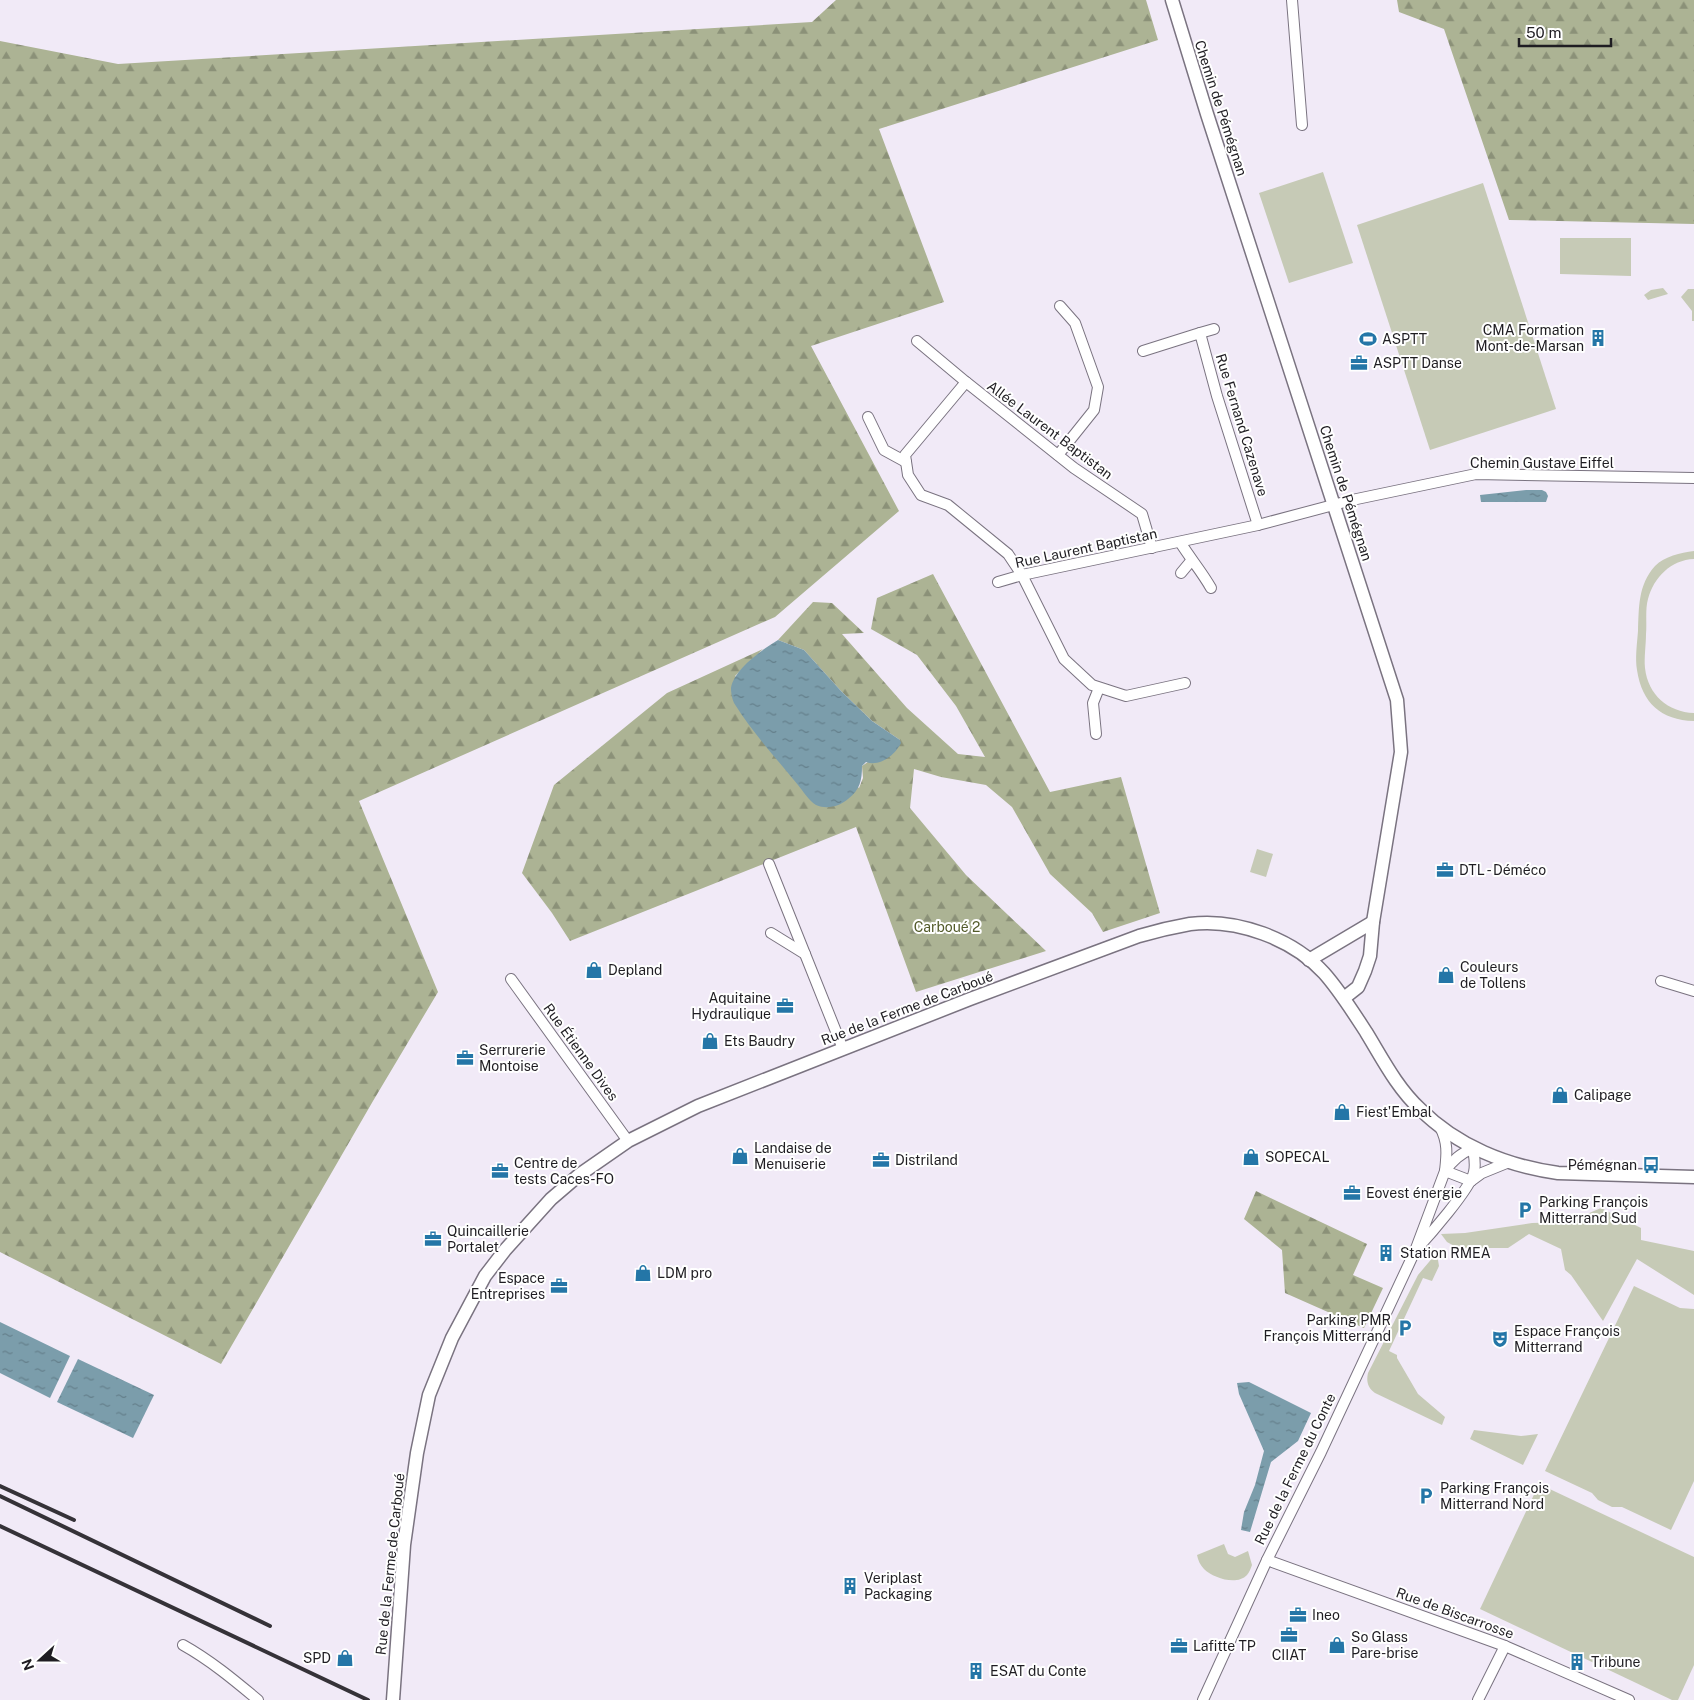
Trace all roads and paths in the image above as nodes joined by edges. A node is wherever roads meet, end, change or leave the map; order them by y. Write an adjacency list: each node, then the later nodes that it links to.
1 (1172, 0): 14 (street, Chemin de Pémégnan)
2 (1292, 0): 3 (street)
3 (1302, 124)
4 (1060, 306): 11 (street)
5 (1214, 329): 6 (street)
6 (1200, 334): 8 (street); 15 (street, Rue Fernand Cazenave)
7 (917, 341): 9 (street, Allée Laurent Baptistan)
8 (1143, 351)
9 (966, 382): 11 (street, Allée Laurent Baptistan); 12 (street)
10 (868, 417): 12 (street)
11 (1058, 455): 17 (street, Allée Laurent Baptistan)
12 (906, 462): 20 (street)
13 (1694, 478): 14 (street, Chemin Gustave Eiffel)
14 (1334, 504): 15 (street, Rue Laurent Baptistan); 27 (street, Chemin de Pémégnan)
15 (1258, 525): 16 (street, Rue Laurent Baptistan)
16 (1180, 542): 17 (street, Rue Laurent Baptistan); 18 (street)
17 (1152, 548): 20 (street, Rue Laurent Baptistan)
18 (1191, 561): 19 (street); 22 (street)
19 (1181, 573)
20 (1022, 575): 21 (street, Rue Laurent Baptistan); 24 (street)
21 (998, 582)
22 (1211, 588)
23 (1185, 682): 24 (street)
24 (1099, 688): 25 (street)
25 (1096, 734)
26 (769, 864): 29 (street)
27 (1373, 922): 30 (street); 34 (street, Chemin de Pémégnan)
28 (771, 933): 29 (street)
29 (805, 954): 35 (street)
30 (1309, 960): 34 (street, Rue de la Ferme de Carboué); 35 (street, Rue de la Ferme de Carboué)
31 (511, 979): 37 (street, Rue Étienne Dives)
32 (1661, 981): 33 (street)
33 (1694, 991)
34 (1344, 998): 36 (street, Rue de la Ferme de Carboué)
35 (843, 1049): 37 (street, Rue de la Ferme de Carboué)
36 (1440, 1127): 38 (street, Rue de la Ferme de Carboué); 40 (street, Rue de la Ferme du Conte)
37 (628, 1141): 48 (street, Rue de la Ferme de Carboué)
38 (1473, 1148): 39 (street); 40 (street, Rue de la Ferme du Conte); 42 (street)
39 (1509, 1162): 41 (street); 42 (street, Rue de la Ferme du Conte)
40 (1445, 1171): 42 (street); 43 (street, Rue de la Ferme du Conte)
41 (1694, 1178)
42 (1471, 1181): 43 (street, Rue de la Ferme du Conte)
43 (1415, 1251): 44 (street, Rue de la Ferme du Conte)
44 (1267, 1560): 46 (street, Rue de Biscarrosse); 49 (street, Rue de la Ferme du Conte)
45 (183, 1645): 47 (street)
46 (1505, 1646): 50 (street); 51 (street, Rue de Biscarrosse)
47 (258, 1700)
48 (393, 1700)
49 (1203, 1700)
50 (1478, 1700)
51 (1629, 1700)

